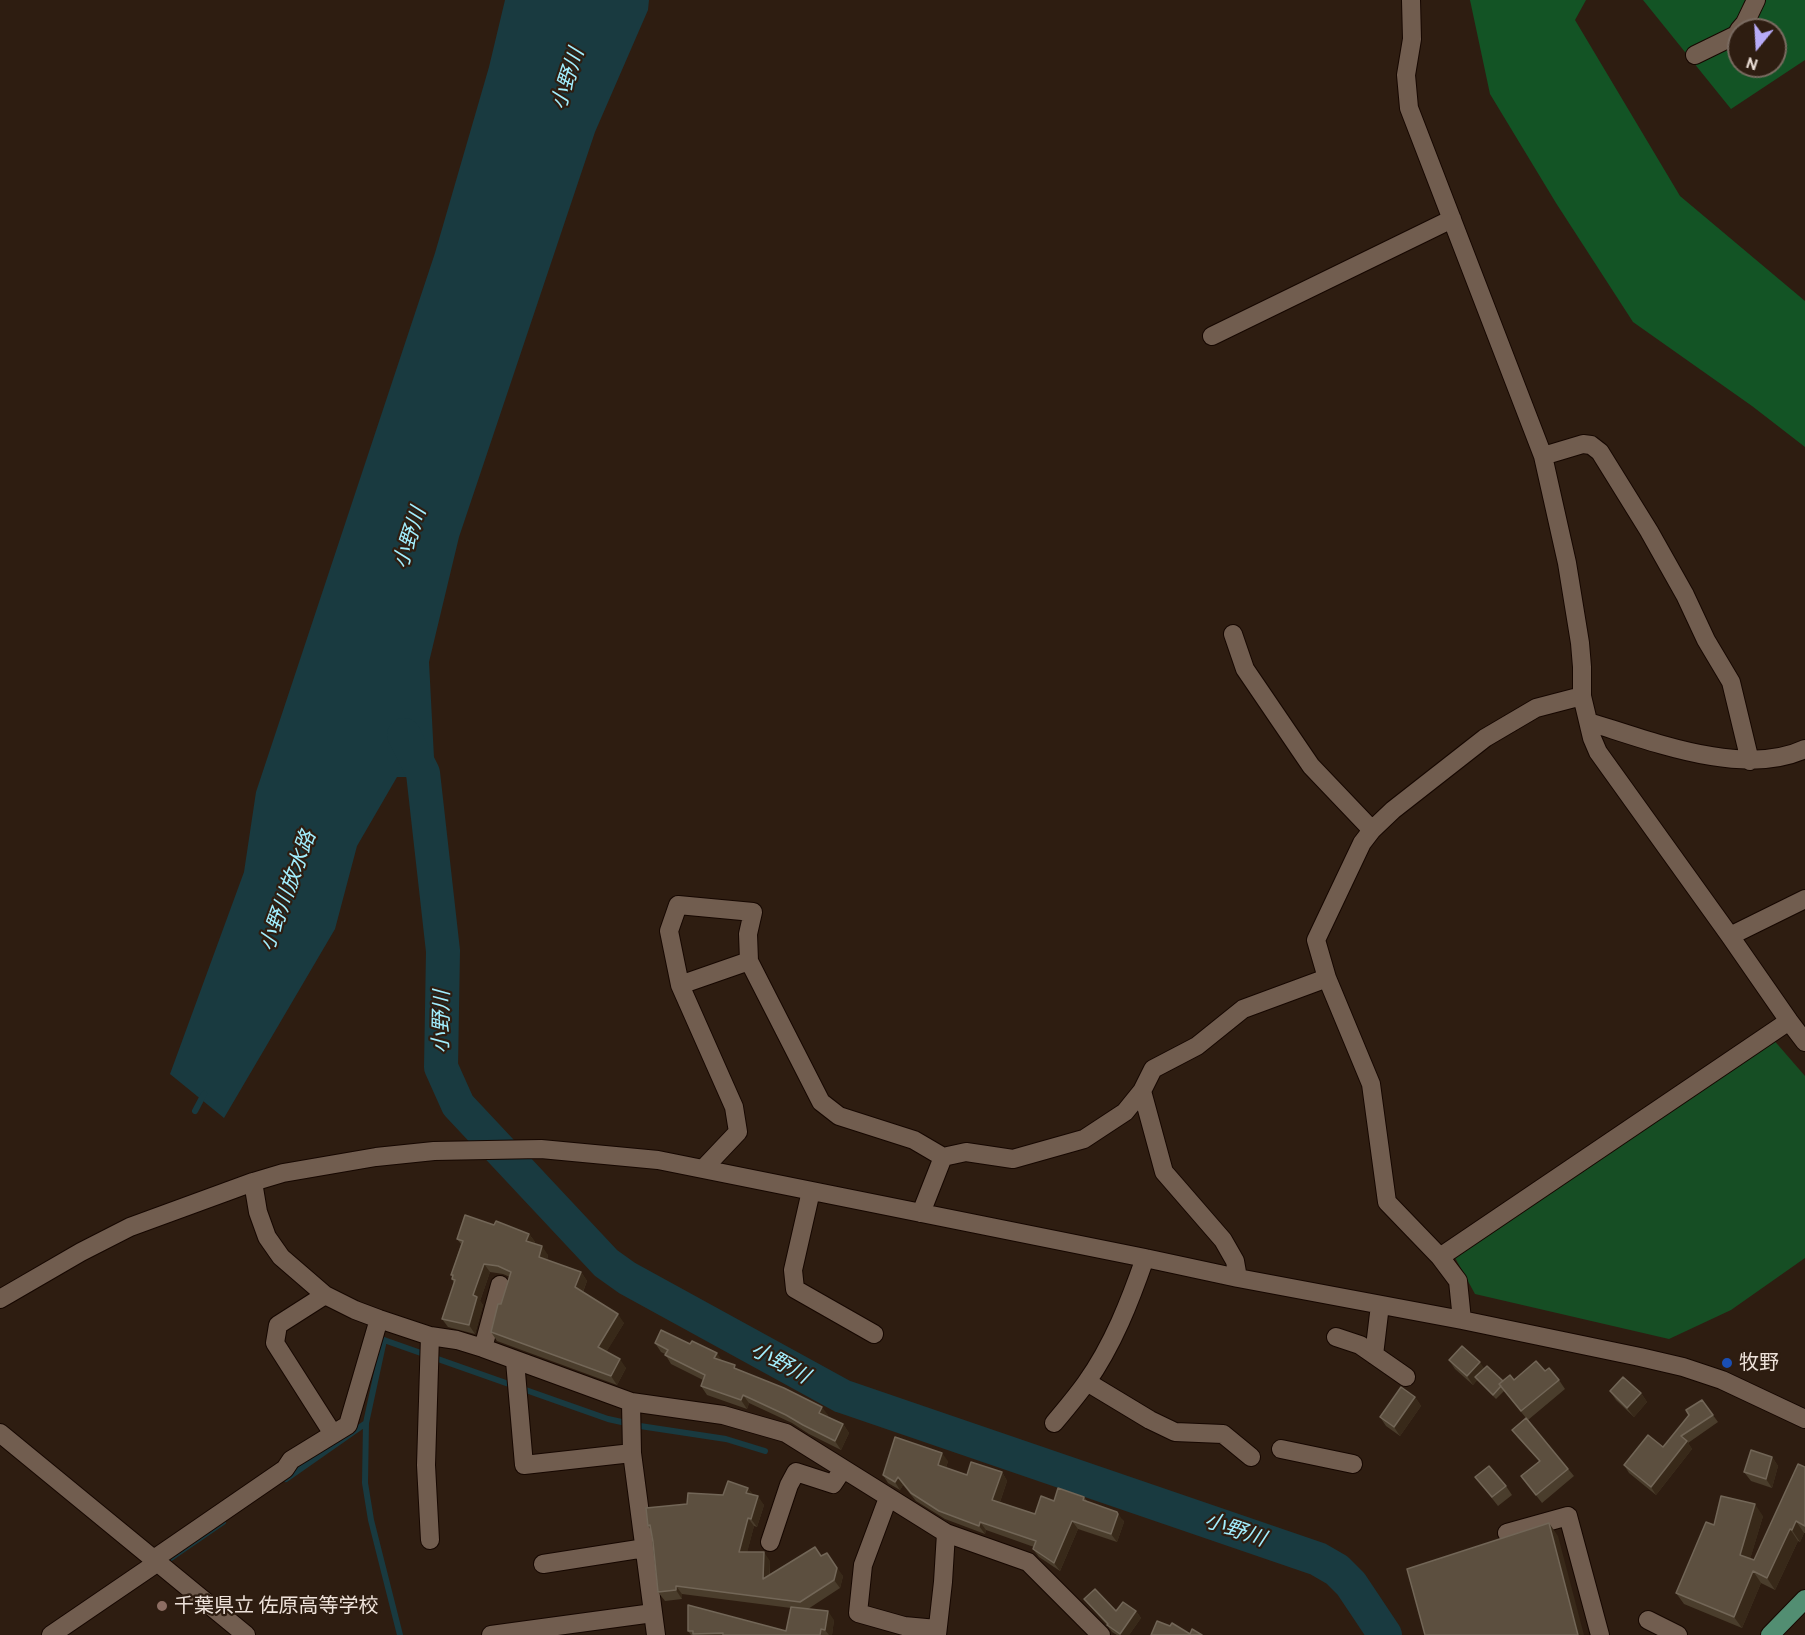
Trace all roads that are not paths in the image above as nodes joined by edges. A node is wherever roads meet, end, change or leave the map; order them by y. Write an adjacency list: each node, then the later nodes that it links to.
1 (1411, 0): 6 (street)
2 (1756, 0): 3 (street)
3 (1747, 18)
4 (1727, 39): 5 (street)
5 (1695, 55)
6 (1452, 219): 7 (street); 8 (street)
7 (1212, 336)
8 (1543, 456): 10 (street); 13 (street)
9 (1233, 634): 14 (street)
10 (1582, 696): 11 (street); 14 (street)
11 (1589, 722): 13 (street); 16 (street)
12 (1805, 749): 13 (street)
13 (1750, 761)
14 (1372, 830): 18 (street)
15 (1805, 899): 16 (street)
16 (1730, 936): 20 (street)
17 (749, 961): 19 (street); 19 (street); 23 (street)
18 (1327, 978): 22 (street); 28 (street)
19 (680, 985): 24 (street)
20 (1789, 1021): 21 (street); 28 (street)
21 (1805, 1042)
22 (1142, 1091): 23 (street); 30 (street)
23 (943, 1157): 27 (street)
24 (703, 1169): 25 (street); 26 (street)
25 (253, 1182): 32 (street); 33 (street)
26 (811, 1191): 27 (street); 37 (street)
27 (921, 1214): 29 (street)
28 (1440, 1257): 36 (street)
29 (1145, 1258): 30 (street); 44 (street)
30 (1238, 1278): 34 (street)
31 (500, 1285): 40 (street)
32 (325, 1295): 35 (street); 49 (street)
33 (0, 1299)
34 (1380, 1305): 36 (street); 41 (street)
35 (379, 1319): 38 (street); 49 (street)
36 (1462, 1320): 46 (street)
37 (874, 1334)
38 (430, 1336): 40 (street); 58 (street)
39 (1336, 1337): 41 (street)
40 (483, 1348): 42 (street)
41 (1374, 1355): 43 (street)
42 (515, 1361): 45 (street); 51 (street)
43 (1406, 1377)
44 (1087, 1382): 47 (street); 52 (street)
45 (631, 1402): 51 (street); 54 (street)
46 (1805, 1419)
47 (1054, 1423)
48 (0, 1433): 61 (street)
49 (333, 1434): 61 (street)
50 (1281, 1449): 53 (street)
51 (632, 1453): 60 (street)
52 (1251, 1457)
53 (1353, 1464)
54 (843, 1469): 55 (street); 59 (street)
55 (888, 1498): 56 (street); 67 (street)
56 (946, 1533): 67 (street); 72 (street)
57 (1507, 1533): 73 (street)
58 (430, 1540)
59 (770, 1542)
60 (645, 1548): 62 (street); 64 (street)
61 (158, 1562): 68 (street); 69 (street)
62 (543, 1564)
63 (1805, 1599): 75 (main road)
64 (653, 1613): 66 (street); 71 (street)
65 (1648, 1620): 74 (street)
66 (562, 1630): 70 (street)
67 (937, 1632)
68 (51, 1635)
69 (246, 1635)
70 (491, 1635)
71 (656, 1635)
72 (1101, 1635)
73 (1600, 1635)
74 (1678, 1635)
75 (1770, 1635)

